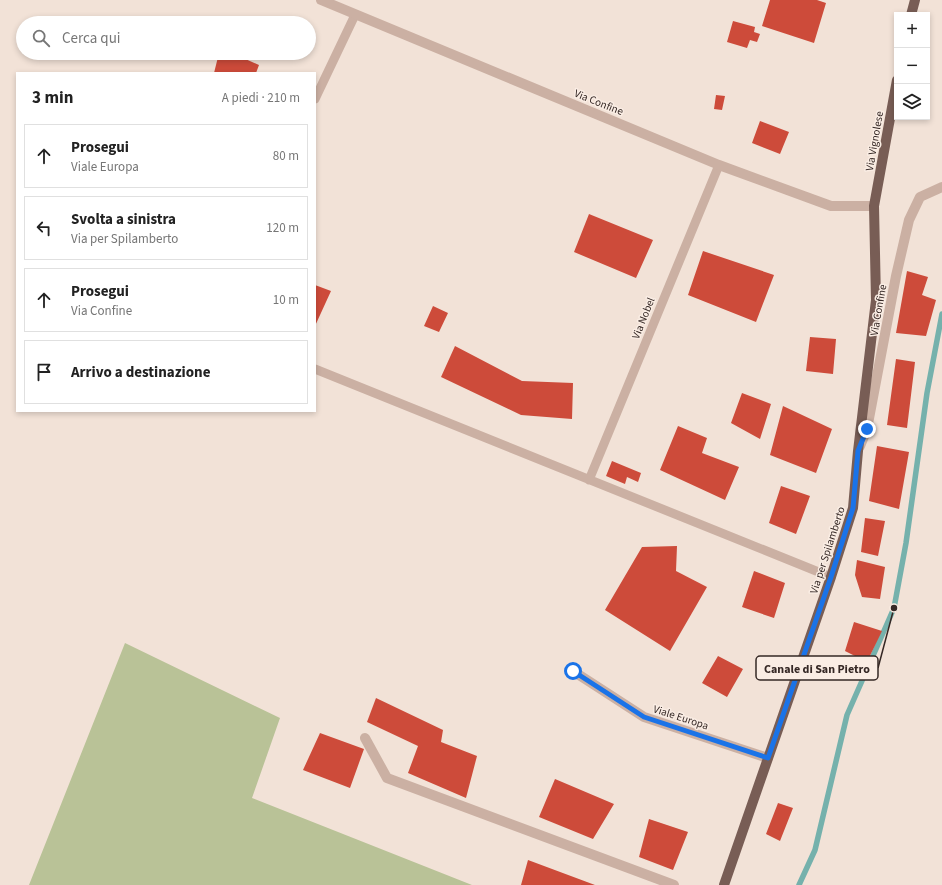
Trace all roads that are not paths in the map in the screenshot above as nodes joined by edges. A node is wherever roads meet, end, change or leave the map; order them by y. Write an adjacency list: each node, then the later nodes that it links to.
1 (321, 0): 4 (street, Via Confine)
2 (915, 0): 3 (main road)
3 (912, 12)
4 (355, 15): 6 (lane); 7 (street, Via Confine)
5 (896, 84): 9 (main road, Via Vignolese)
6 (316, 98)
7 (719, 165): 9 (street, Via Confine); 12 (lane, Via Nobel)
8 (942, 187): 11 (street, Via Confine)
9 (874, 206): 11 (main road, Via per Spilamberto)
10 (316, 369): 12 (lane)
11 (858, 451): 13 (main road, Via per Spilamberto)
12 (589, 480): 13 (lane)
13 (831, 577): 16 (main road, Via per Spilamberto)
14 (573, 671): 16 (street, Viale Europa)
15 (365, 738): 17 (street)
16 (768, 758): 18 (main road, Via per Spilamberto)
17 (674, 885)
18 (724, 885)

